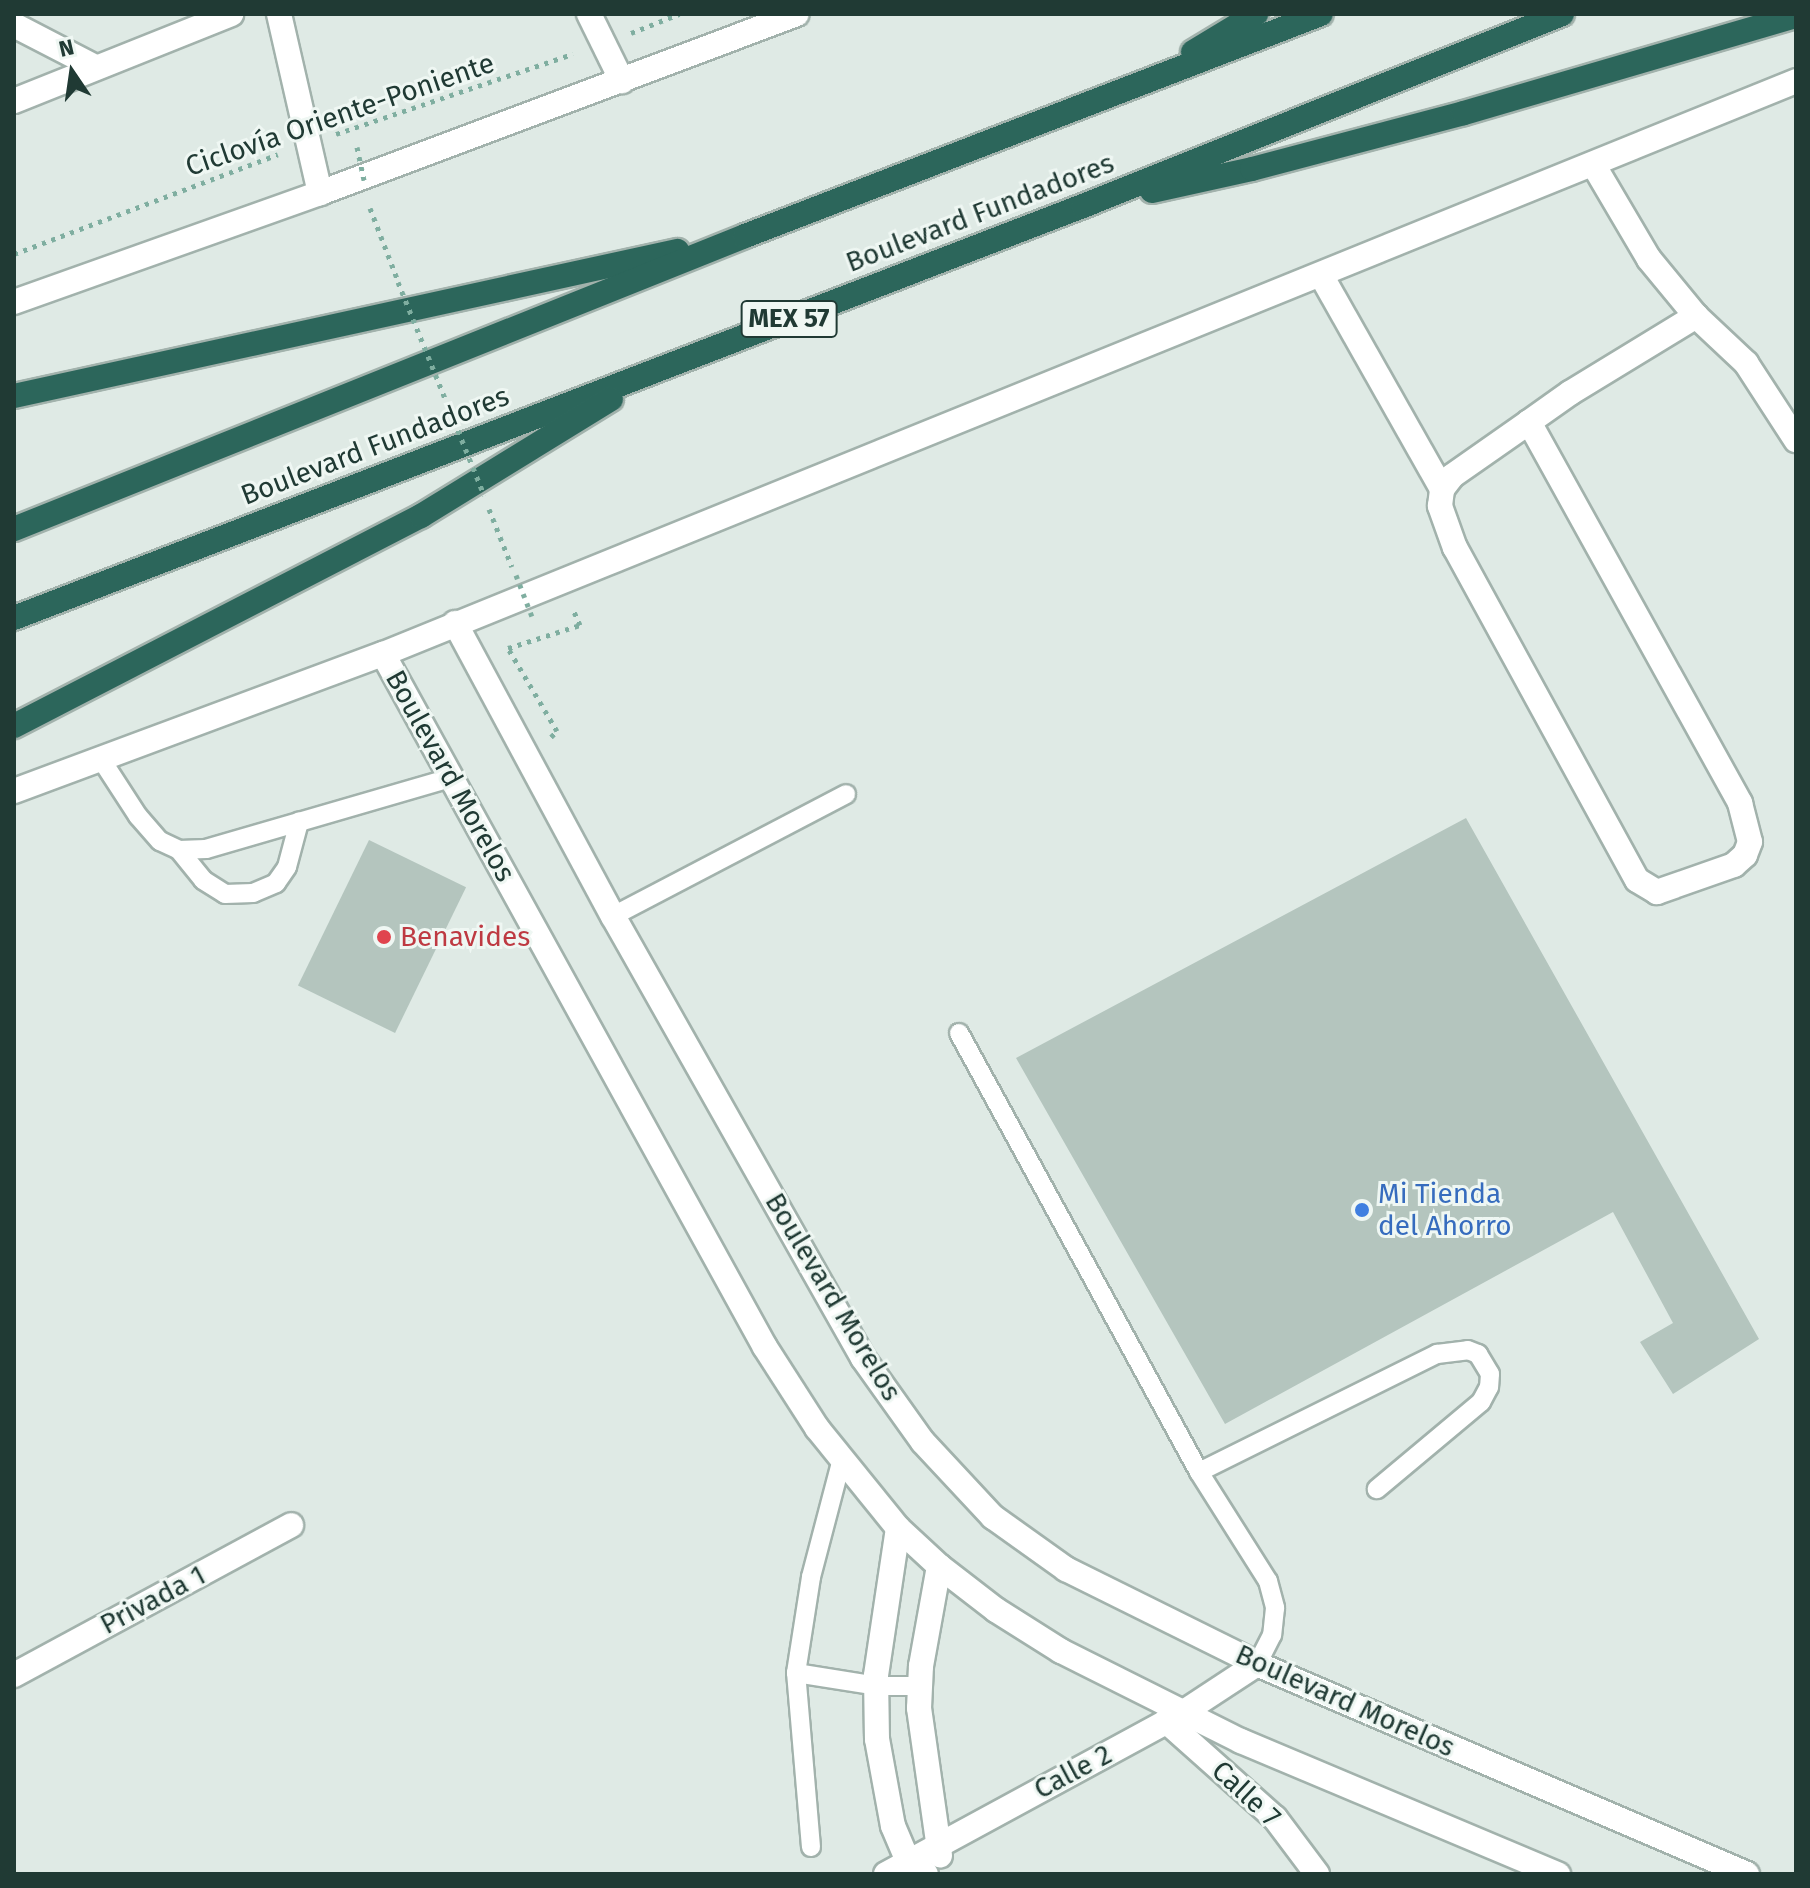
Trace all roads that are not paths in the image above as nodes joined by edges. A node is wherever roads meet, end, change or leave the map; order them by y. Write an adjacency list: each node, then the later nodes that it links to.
1 (231, 14): 10 (street)
2 (279, 14): 16 (street)
3 (589, 14): 11 (street)
4 (797, 14): 11 (street)
5 (1256, 14): 13 (highway)
6 (1321, 14): 13 (highway, Boulevard Fundadores)
7 (1562, 14): 17 (highway, Boulevard Fundadores / MEX 57)
8 (1796, 16): 17 (highway)
9 (14, 25): 10 (street)
10 (93, 66): 14 (street)
11 (622, 81): 16 (street)
12 (1796, 81): 15 (street)
13 (1139, 85): 18 (highway, Boulevard Fundadores)
14 (14, 101)
15 (1593, 164): 19 (street); 21 (street)
16 (320, 193): 20 (street)
17 (1083, 206): 22 (highway, Boulevard Fundadores / MEX 57)
18 (745, 236): 23 (highway); 27 (highway, Boulevard Fundadores)
19 (1321, 275): 26 (street); 29 (street)
20 (14, 302)
21 (1696, 316): 24 (street); 25 (street)
22 (664, 367): 28 (highway, Boulevard Fundadores / MEX 57); 31 (highway)
23 (14, 396)
24 (1529, 422): 26 (street); 26 (street)
25 (1796, 440)
26 (1442, 489)
27 (14, 529)
28 (14, 618)
29 (455, 623): 30 (street); 38 (street, Boulevard Morelos)
30 (383, 654): 32 (street); 33 (street, Boulevard Morelos)
31 (14, 726)
32 (101, 759): 34 (street); 37 (lane)
33 (451, 778): 36 (lane); 40 (street, Boulevard Morelos)
34 (14, 791)
35 (846, 794): 38 (lane)
36 (299, 822): 37 (lane); 37 (lane)
37 (179, 850)
38 (613, 916): 46 (street, Boulevard Morelos)
39 (959, 1033): 41 (lane)
40 (842, 1459): 44 (street, Boulevard Morelos); 47 (lane)
41 (1199, 1472): 42 (lane); 46 (lane)
42 (1377, 1489)
43 (291, 1525): 48 (street, Privada 1)
44 (898, 1528): 45 (street, Boulevard Morelos); 49 (street)
45 (939, 1566): 50 (street); 51 (street, Boulevard Morelos)
46 (1257, 1664): 51 (street, Calle 2); 59 (street, Boulevard Morelos)
47 (796, 1673): 49 (lane); 53 (lane)
48 (14, 1675)
49 (877, 1686): 50 (lane); 54 (street)
50 (920, 1686): 52 (street)
51 (1175, 1717): 52 (street, Calle 2); 57 (street, Calle 7); 58 (street, Boulevard Morelos)
52 (941, 1844): 54 (street, Calle 2); 56 (street)
53 (811, 1847)
54 (917, 1868): 55 (street, Calle 2)
55 (886, 1874)
56 (940, 1874)
57 (1317, 1874)
58 (1558, 1874)
59 (1747, 1874)

